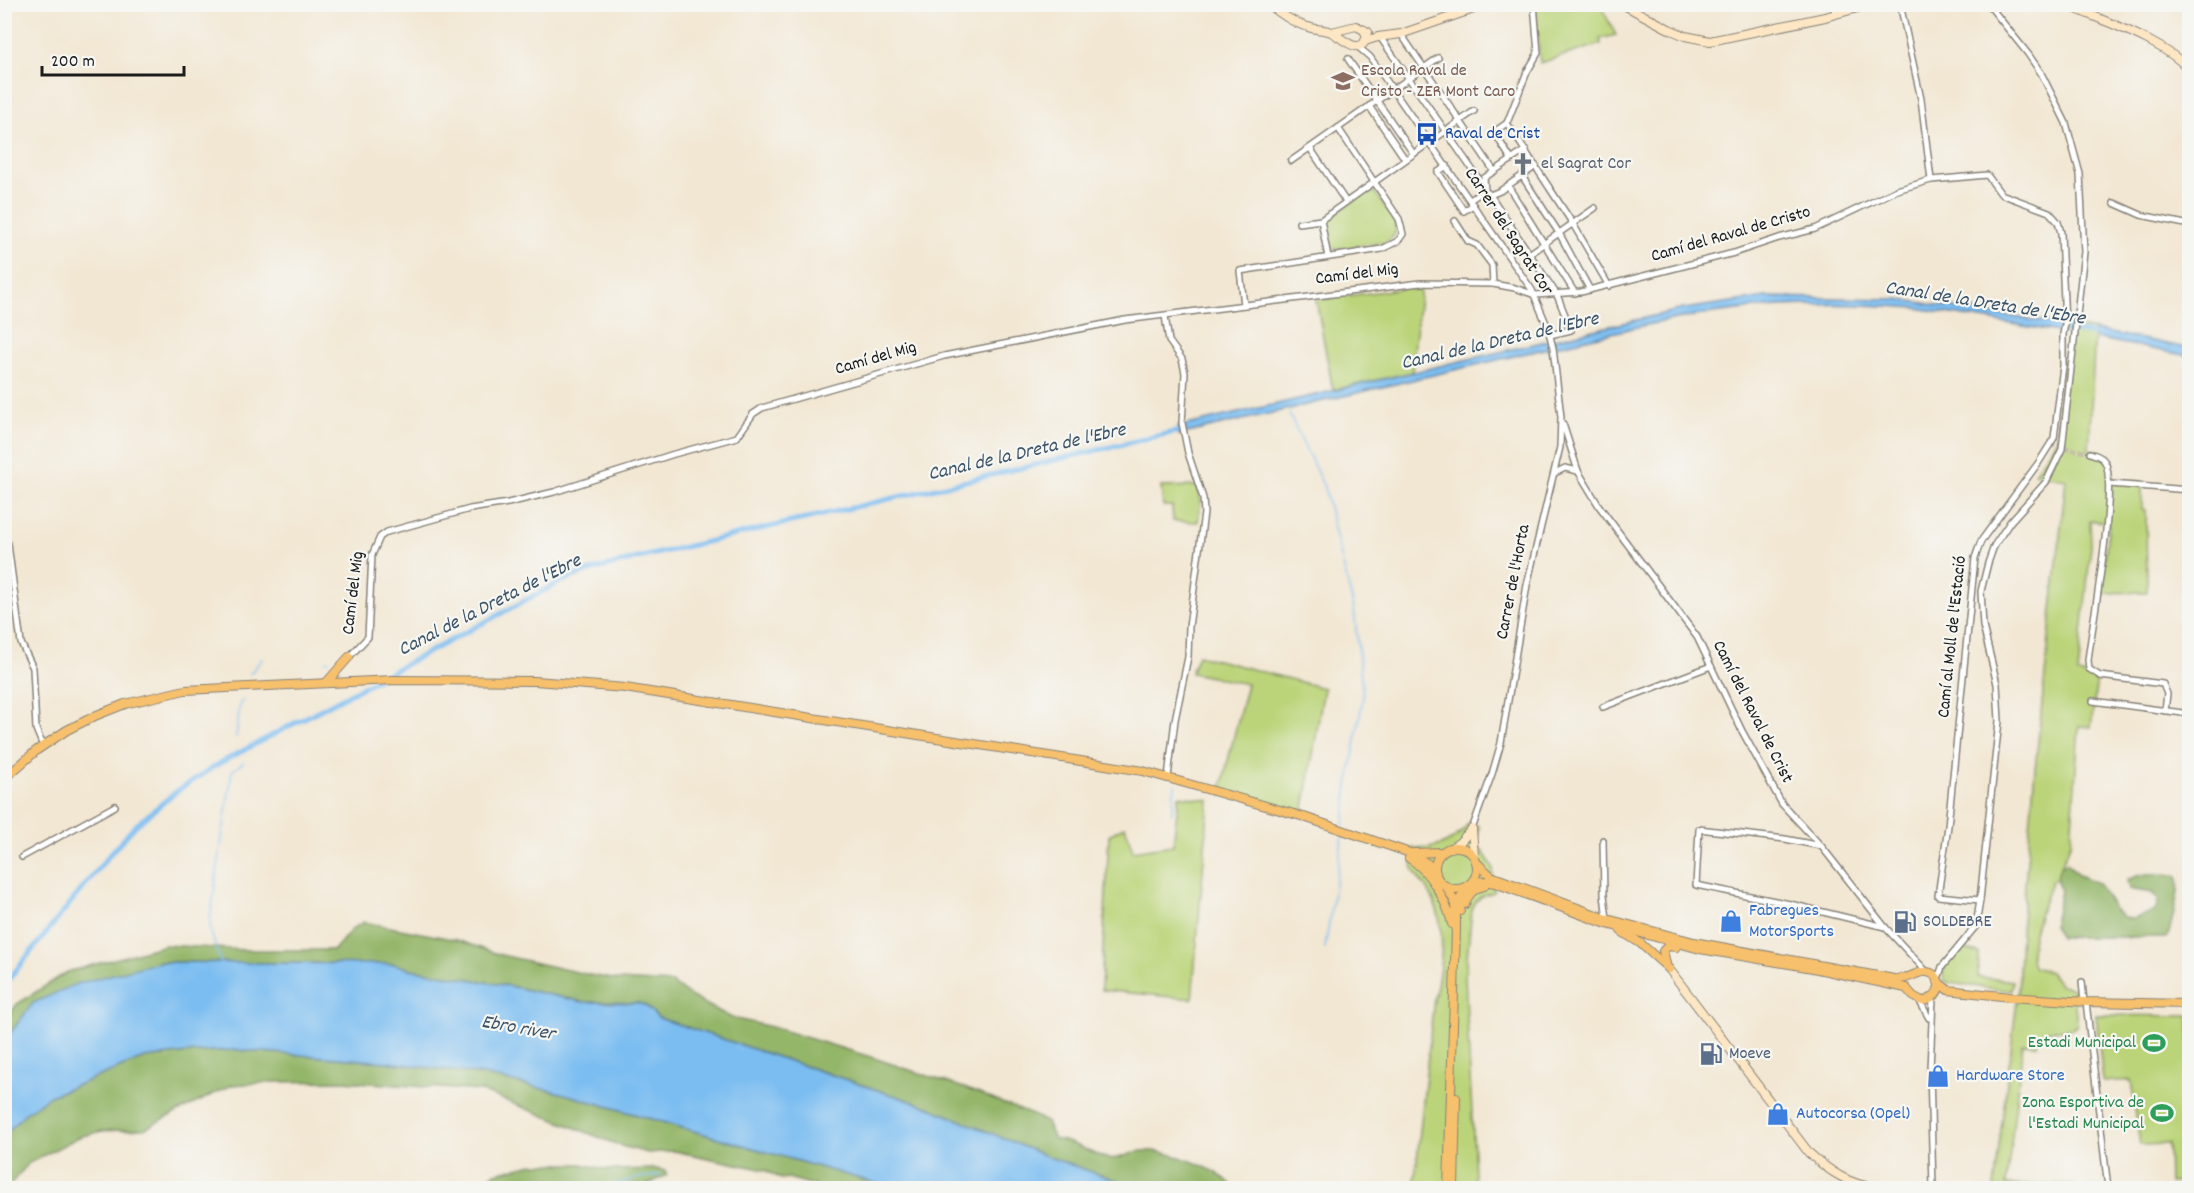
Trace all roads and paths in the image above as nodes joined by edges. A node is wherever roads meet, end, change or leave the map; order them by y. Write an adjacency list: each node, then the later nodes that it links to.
1 (1268, 4): 13 (street)
2 (1488, 4): 14 (street)
3 (1534, 4): 28 (street)
4 (1622, 4): 10 (street)
5 (1835, 4): 10 (street)
6 (1872, 4): 10 (street)
7 (1900, 4): 42 (street)
8 (1988, 4): 103 (street)
9 (2066, 4): 21 (street)
10 (1834, 15)
11 (1350, 28): 12 (street); 13 (street); 16 (street)
12 (1364, 30): 15 (street); 17 (street)
13 (1332, 32): 16 (street)
14 (1401, 34): 15 (street); 20 (street)
15 (1379, 37): 17 (street); 22 (street)
16 (1349, 42): 17 (street)
17 (1362, 43): 23 (street, Carrer del Sagrat Cor)
18 (1438, 58): 20 (street)
19 (1348, 59): 24 (street)
20 (1424, 68): 22 (street); 27 (street)
21 (2190, 70)
22 (1408, 79): 23 (street); 30 (street)
23 (1393, 89): 24 (street); 31 (street, Carrer del Sagrat Cor)
24 (1376, 102): 25 (street); 34 (street)
25 (1369, 106): 29 (street); 35 (street)
26 (1474, 111): 27 (street)
27 (1460, 120): 30 (street); 40 (street)
28 (1507, 123): 33 (street); 36 (street)
29 (1338, 128): 32 (street); 43 (street)
30 (1445, 130): 31 (street); 45 (street)
31 (1429, 141): 34 (street); 38 (street, Carrer del Sagrat Cor)
32 (1310, 148): 37 (street); 47 (street)
33 (1526, 150): 36 (street); 39 (street)
34 (1413, 153): 35 (street)
35 (1405, 159): 43 (street)
36 (1512, 159): 40 (street)
37 (1291, 162)
38 (1447, 166): 48 (street, Carrer del Sagrat Cor); 48 (street)
39 (1536, 166): 41 (street); 54 (street)
40 (1494, 171): 45 (street)
41 (1522, 176): 44 (street); 56 (street)
42 (1931, 180): 61 (street, Camí del Raval de Cristo); 68 (street, Camí del Raval de Cristo)
43 (1374, 181): 47 (street); 59 (street)
44 (1508, 186): 46 (street); 57 (street)
45 (1484, 187): 46 (street); 48 (street)
46 (1490, 195): 58 (street)
47 (1346, 202): 51 (street)
48 (1472, 202): 64 (street, Carrer del Sagrat Cor)
49 (2114, 203): 55 (street)
50 (1595, 208): 54 (street)
51 (1321, 220): 53 (street); 59 (street)
52 (1455, 220): 60 (street)
53 (1299, 224)
54 (1573, 224): 56 (street); 61 (street)
55 (2190, 225)
56 (1559, 233): 57 (street); 62 (street)
57 (1544, 244): 58 (street); 63 (street)
58 (1529, 254): 65 (street)
59 (1328, 257): 66 (street)
60 (1493, 284): 64 (street, Camí del Mig); 66 (street, Camí del Mig)
61 (1609, 286): 62 (street, Camí del Raval de Cristo)
62 (1590, 290): 63 (street, Camí del Raval de Cristo)
63 (1575, 293): 65 (street, Camí del Mig)
64 (1534, 295): 65 (street, Camí del Mig); 69 (street, Carrer del Sagrat Cor)
65 (1557, 295): 69 (street)
66 (1244, 305): 67 (street, Camí del Mig)
67 (1165, 316): 80 (street, Camí del Mig); 88 (street)
68 (2065, 324): 103 (street, Camí al Moll de l'Estació)
69 (1551, 337): 70 (street, Carrer de l'Horta)
70 (1561, 417): 72 (street, Carrer de l'Horta); 73 (street, Camí del Raval de Crist)
71 (2090, 453): 77 (street)
72 (1558, 459): 73 (street); 74 (street); 76 (street, Carrer de l'Horta)
73 (1573, 459): 75 (street, Camí del Raval de Crist)
74 (1569, 468): 75 (street); 76 (street)
75 (1578, 471): 81 (street, Camí del Raval de Crist)
76 (1554, 474): 91 (street, Carrer de l'Horta)
77 (2109, 484): 78 (street); 85 (street)
78 (2190, 490)
79 (4, 536): 87 (street)
80 (349, 657): 82 (main road)
81 (1711, 666): 84 (street); 94 (street, Camí del Raval de Crist)
82 (338, 678): 87 (main road); 88 (main road)
83 (2093, 701): 85 (street)
84 (1603, 706)
85 (2165, 711): 86 (street)
86 (2190, 714)
87 (43, 746): 89 (main road)
88 (1168, 777): 93 (main road)
89 (4, 779)
90 (115, 806): 97 (street)
91 (1472, 829): 95 (street); 98 (street)
92 (1603, 840): 105 (street)
93 (1374, 841): 96 (main road); 108 (main road)
94 (1822, 847): 106 (street, Camí del Raval de Crist); 106 (street)
95 (1447, 850): 96 (main road); 98 (main road); 99 (main road)
96 (1410, 853): 99 (main road)
97 (22, 857)
98 (1475, 859): 100 (main road); 105 (main road)
99 (1436, 873): 101 (main road)
100 (1468, 885): 101 (main road); 102 (main road); 104 (main road)
101 (1446, 886): 108 (main road)
102 (1509, 889): 104 (main road); 105 (main road)
103 (1980, 900): 110 (street)
104 (1460, 919): 123 (main road)
105 (1607, 921): 107 (main road); 111 (main road); 113 (main road)
106 (1885, 927): 109 (street, Camí del Raval de Crist)
107 (1700, 949): 111 (main road); 117 (main road)
108 (1454, 954): 123 (main road)
109 (1911, 957): 112 (street, Camí del Raval de Crist); 113 (street)
110 (1942, 967): 112 (street); 114 (street)
111 (1669, 969): 126 (street)
112 (1928, 972): 113 (main road); 114 (main road)
113 (1914, 976): 117 (main road)
114 (1938, 981): 116 (main road); 118 (main road)
115 (2082, 982): 120 (street)
116 (1948, 990): 118 (main road); 120 (main road)
117 (1911, 993): 119 (main road)
118 (1934, 997): 119 (main road); 122 (street)
119 (1918, 1000): 122 (street)
120 (2085, 1002): 121 (main road); 128 (street)
121 (2190, 1004)
122 (1931, 1022): 127 (street)
123 (1451, 1157): 124 (main road); 125 (main road)
124 (1448, 1188)
125 (1454, 1188)
126 (1877, 1188)
127 (1933, 1188)
128 (2108, 1188)
129 (2160, 1188): 130 (street)
130 (2185, 1188): 131 (street)
131 (2190, 1188)

